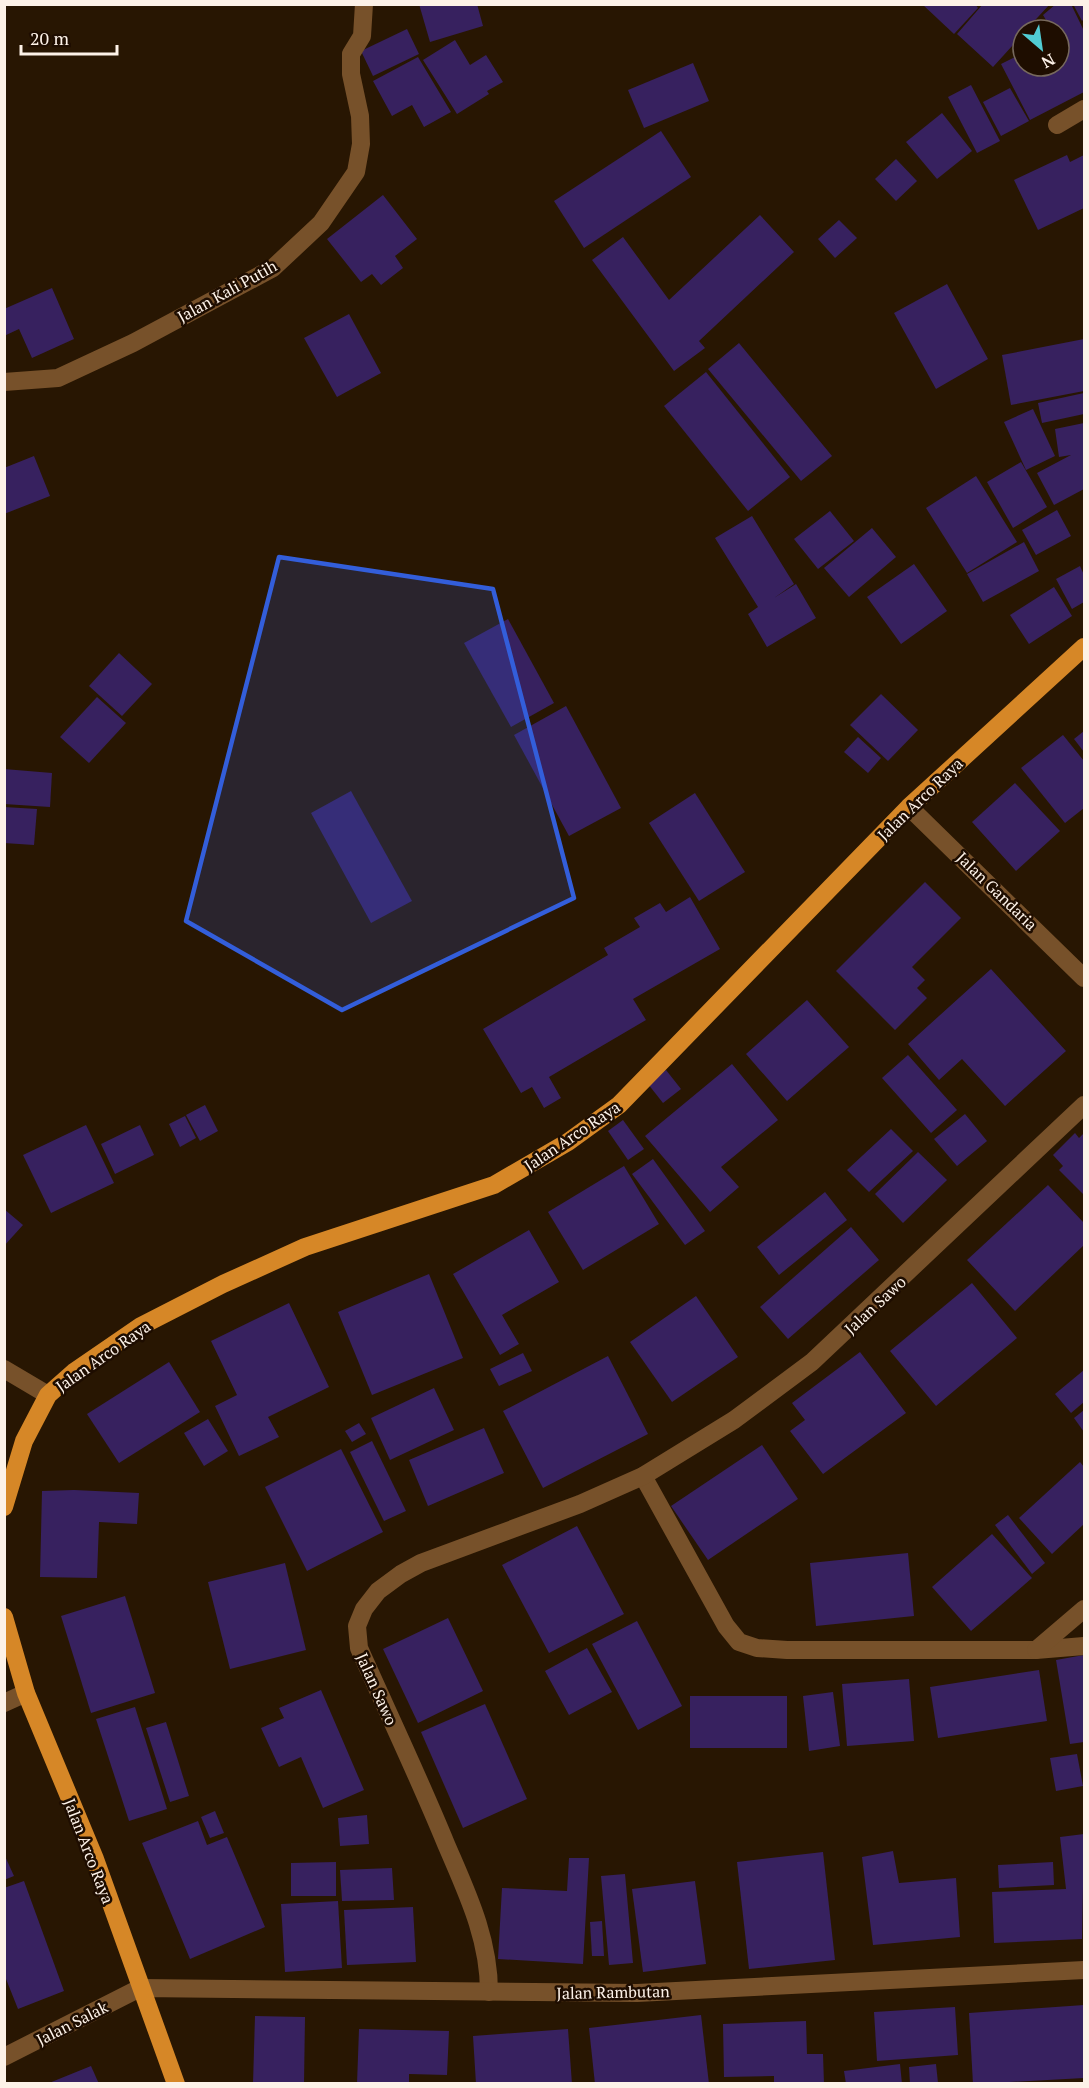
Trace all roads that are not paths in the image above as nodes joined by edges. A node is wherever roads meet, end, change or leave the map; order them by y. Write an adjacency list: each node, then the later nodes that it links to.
1 (364, 4): 4 (street, Jalan Kali Putih)
2 (1084, 110): 3 (street)
3 (1057, 124)
4 (4, 382)
5 (1084, 647): 6 (main road, Jalan Arco Raya)
6 (909, 807): 7 (street, Jalan Gandaria); 10 (main road, Jalan Arco Raya)
7 (1084, 978)
8 (1084, 1105): 11 (street, Jalan Sawo)
9 (4, 1369): 10 (street)
10 (48, 1395): 12 (main road, Jalan Arco Raya)
11 (643, 1476): 16 (street); 21 (street, Jalan Sawo)
12 (4, 1507)
13 (1084, 1609): 16 (street)
14 (4, 1617): 17 (main road, Jalan Arco Raya)
15 (1084, 1646): 16 (street)
16 (1036, 1650)
17 (26, 1693): 18 (street); 20 (main road, Jalan Arco Raya)
18 (4, 1703)
19 (1084, 1970): 21 (street, Jalan Rambutan)
20 (140, 1988): 21 (street, Jalan Rambutan); 22 (street, Jalan Salak); 23 (main road, Jalan Arco Raya)
21 (489, 1992)
22 (4, 2057)
23 (177, 2084)

